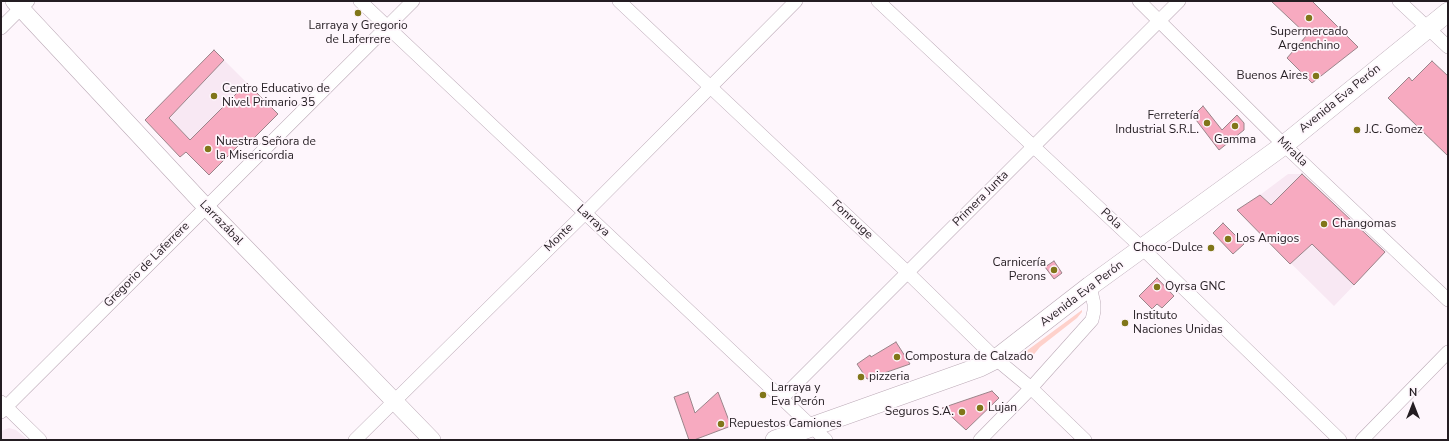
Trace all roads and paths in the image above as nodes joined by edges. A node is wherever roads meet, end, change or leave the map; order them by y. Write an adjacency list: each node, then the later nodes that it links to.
1 (360, 1): 12 (street, Larraya)
2 (413, 1): 12 (street, Gregorio de Laferrere)
3 (619, 1): 16 (street, Fonrouge)
4 (796, 1): 16 (street, Monte)
5 (878, 1): 18 (street, Pola)
6 (1139, 1): 11 (street, Miralla)
7 (1179, 1): 11 (street, Primera Junta)
8 (1399, 1): 14 (street)
9 (21, 3): 13 (street); 19 (street, Larrazábal)
10 (1448, 12): 14 (main road, Avenida Eva Perón)
11 (1160, 21): 17 (street, Miralla); 18 (street, Primera Junta)
12 (387, 26): 19 (street, Gregorio de Laferrere); 20 (street, Larraya)
13 (1, 28)
14 (1428, 28): 15 (street); 17 (main road, Avenida Eva Perón)
15 (1448, 47)
16 (710, 87): 20 (street, Monte); 22 (street, Fonrouge)
17 (1284, 145): 21 (main road, Avenida Eva Perón); 24 (street, Miralla)
18 (1034, 147): 21 (street, Pola); 22 (street, Primera Junta)
19 (206, 207): 29 (street, Larrazábal); 30 (street, Gregorio de Laferrere)
20 (585, 213): 28 (street, Larraya); 29 (street, Monte)
21 (1143, 249): 23 (main road, Avenida Eva Perón); 39 (street, Pola)
22 (907, 272): 26 (street, Fonrouge); 28 (street, Primera Junta)
23 (1090, 286): 26 (main road, Avenida Eva Perón); 27 (street)
24 (1448, 300)
25 (1448, 352): 40 (street)
26 (996, 358): 27 (street, Fonrouge); 31 (main road, Avenida Eva Perón)
27 (1031, 388): 37 (street); 38 (street, Fonrouge)
28 (782, 398): 31 (street, Larraya)
29 (393, 401): 33 (street, Monte); 34 (street, Larrazábal)
30 (3, 407): 32 (street)
31 (812, 427): 35 (main road, Avenida Eva Perón); 36 (street, Larraya)
32 (40, 440)
33 (355, 440)
34 (432, 440)
35 (775, 440)
36 (826, 440)
37 (980, 440)
38 (1085, 440)
39 (1340, 440)
40 (1362, 440)

